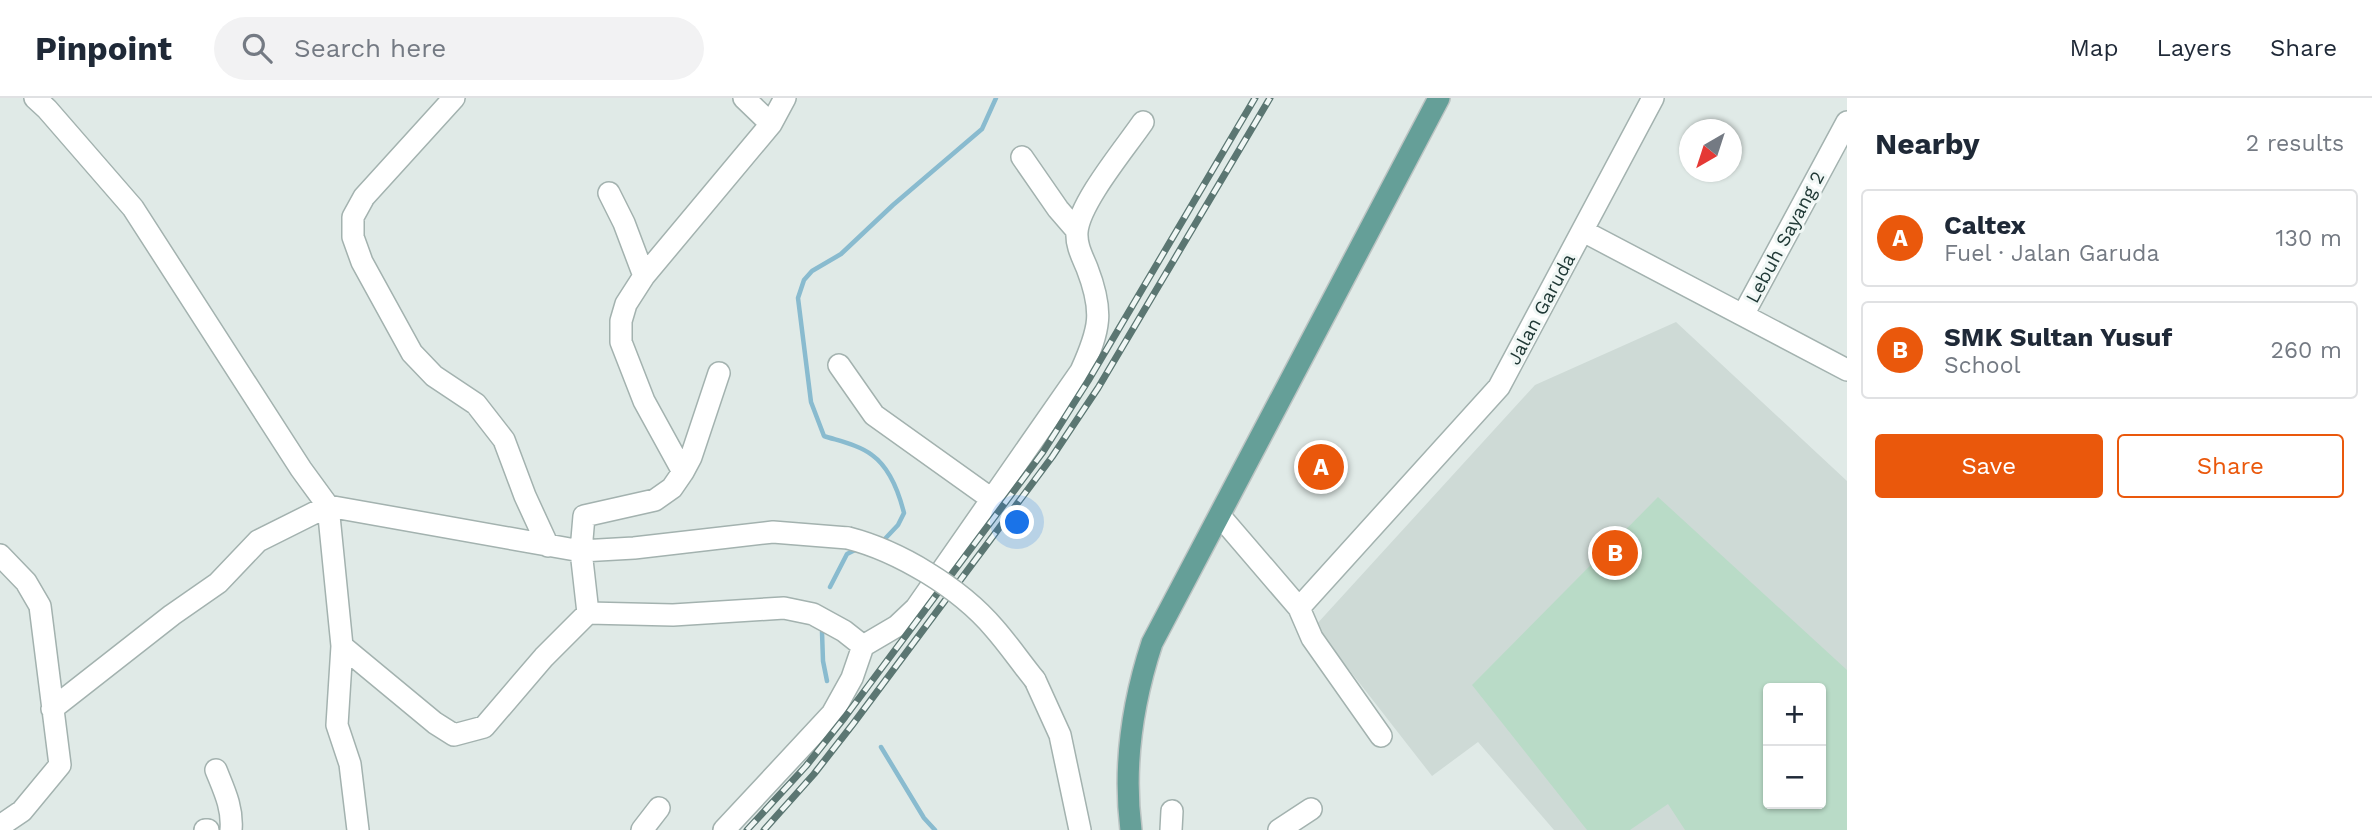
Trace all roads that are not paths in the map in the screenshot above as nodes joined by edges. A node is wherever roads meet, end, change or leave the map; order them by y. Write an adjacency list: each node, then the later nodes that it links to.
1 (35, 98): 21 (street)
2 (454, 98): 23 (street)
3 (744, 98): 9 (street)
4 (785, 98): 9 (street)
5 (1438, 98): 22 (main road)
6 (1653, 98): 13 (street)
7 (1143, 122): 12 (street)
8 (1847, 122): 15 (street, Lebuh Sayang 2)
9 (771, 124): 14 (street)
10 (1022, 157): 12 (street)
11 (609, 193): 14 (street)
12 (1077, 230): 20 (street)
13 (1583, 231): 15 (street, Jalan Garuda); 26 (street, Jalan Garuda)
14 (644, 276): 19 (street)
15 (1742, 315): 17 (street, Jalan Garuda)
16 (839, 365): 20 (street)
17 (1847, 370)
18 (719, 373): 19 (street)
19 (683, 472): 24 (street)
20 (993, 500): 29 (street)
21 (328, 506): 23 (street); 28 (street); 30 (street)
22 (1220, 516): 26 (street); 41 (main road)
23 (548, 546): 24 (street)
24 (581, 551): 27 (street); 40 (street, bridge)
25 (0, 555): 30 (street)
26 (1299, 608): 31 (street)
27 (588, 612): 28 (street); 29 (street)
28 (342, 646): 37 (street)
29 (863, 646): 39 (street)
30 (52, 709): 35 (street)
31 (1381, 736)
32 (216, 770): 36 (street)
33 (659, 808): 38 (street)
34 (1311, 809): 42 (street)
35 (0, 826)
36 (231, 830)
37 (358, 830)
38 (642, 830)
39 (724, 830)
40 (1080, 830)
41 (1131, 830)
42 (1279, 830)

